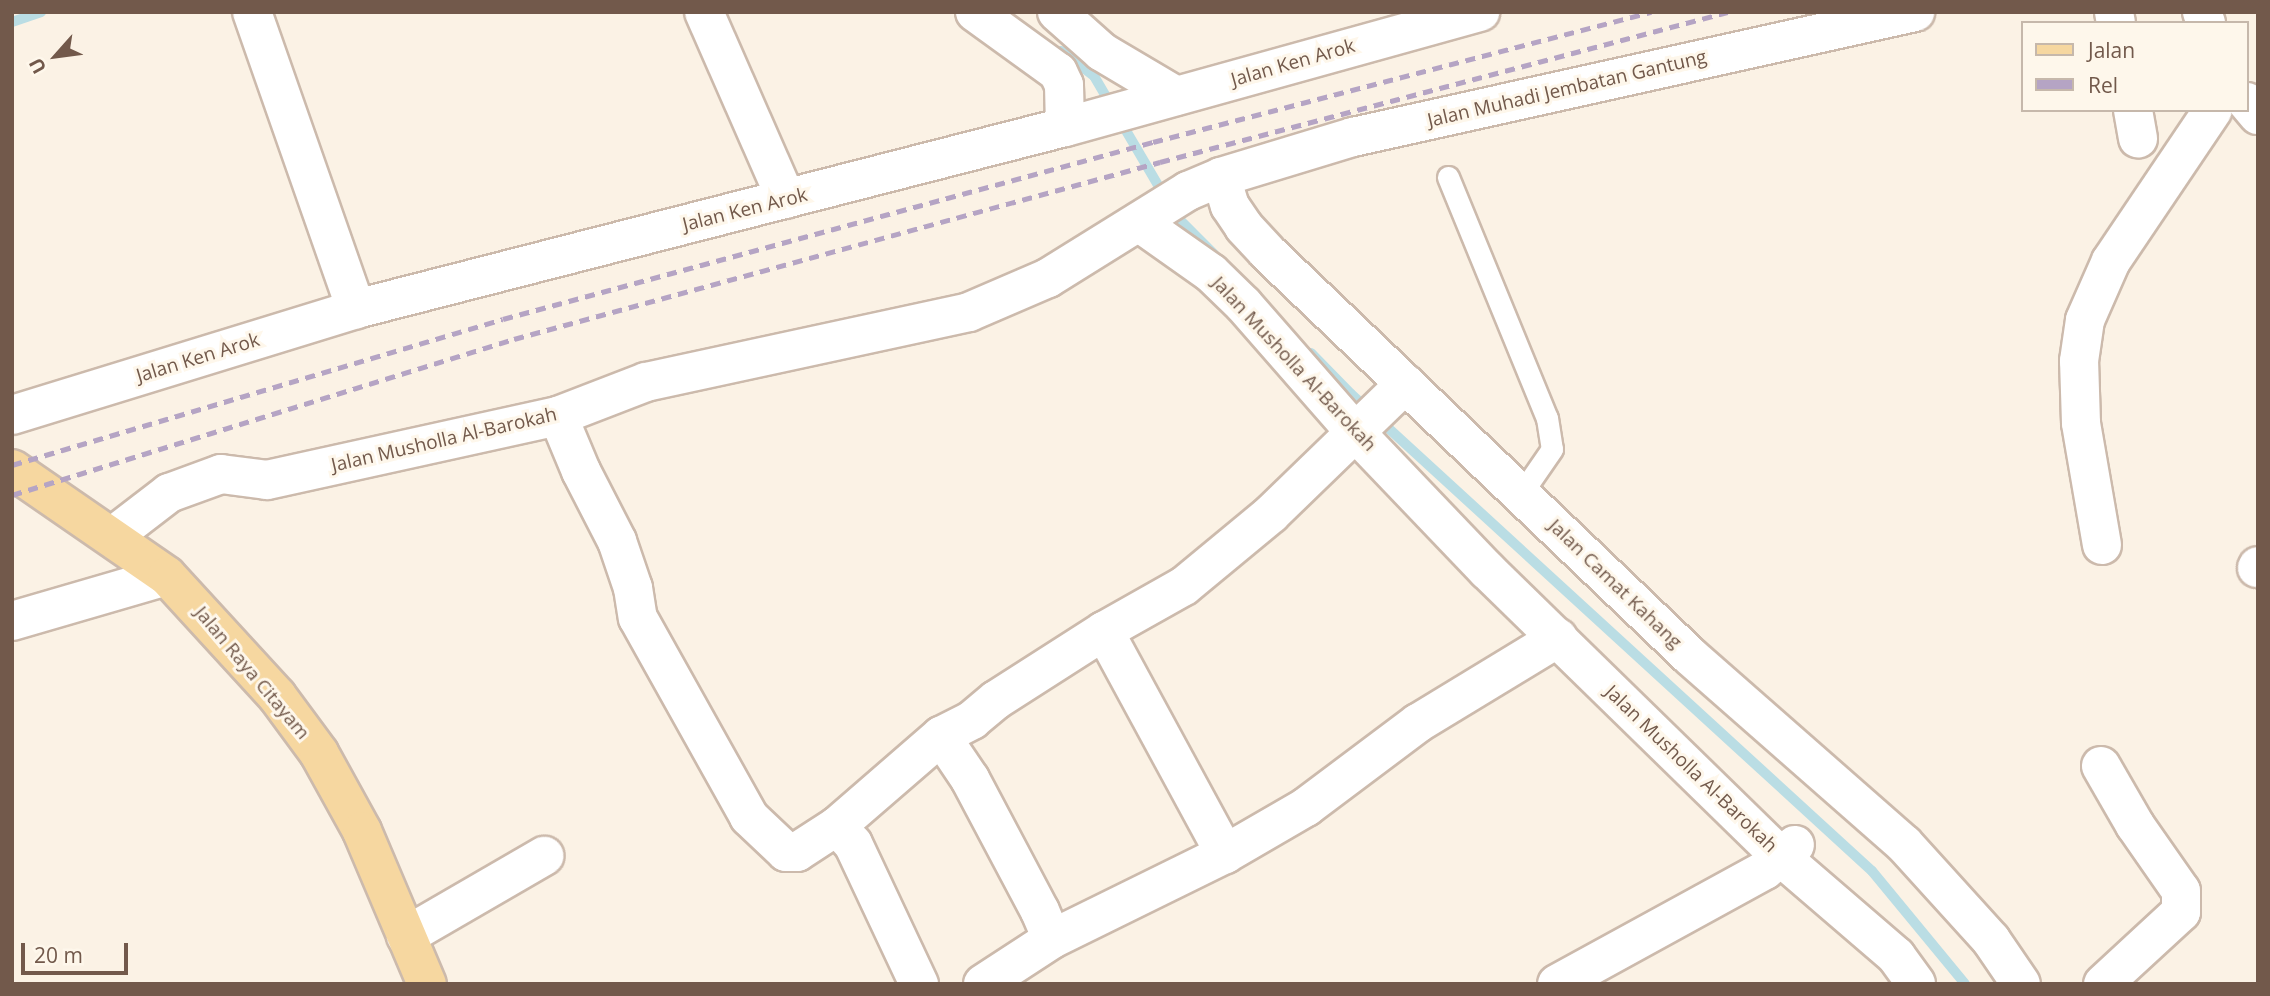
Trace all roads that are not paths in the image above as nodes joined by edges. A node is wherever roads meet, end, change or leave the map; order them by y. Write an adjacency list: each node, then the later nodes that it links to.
1 (252, 12): 14 (street)
2 (704, 12): 12 (street)
3 (975, 12): 9 (street)
4 (1057, 12): 7 (street)
5 (1479, 12): 7 (street, Jalan Ken Arok)
6 (1915, 12): 10 (street, Jalan Muhadi Jembatan Gantung)
7 (1176, 96): 9 (street, Jalan Ken Arok)
8 (2212, 112): 22 (street)
9 (1071, 125): 12 (street, Jalan Ken Arok)
10 (1221, 177): 13 (street, Jalan Muhadi Jembatan Gantung); 15 (street, Jalan Camat Kahang)
11 (1448, 177): 20 (lane)
12 (786, 199): 14 (street, Jalan Ken Arok)
13 (1155, 213): 17 (street, Jalan Musholla Al-Barokah); 18 (street, Jalan Musholla Al-Barokah)
14 (356, 309): 16 (street, Jalan Ken Arok)
15 (1403, 386): 18 (street); 20 (street, Jalan Camat Kahang)
16 (12, 415)
17 (558, 416): 21 (street, Jalan Musholla Al-Barokah); 29 (street)
18 (1361, 427): 25 (street); 26 (street, Jalan Musholla Al-Barokah)
19 (12, 468): 21 (main road, Jalan Raya Citayam)
20 (1521, 494): 40 (street, Jalan Camat Kahang)
21 (113, 536): 23 (main road, Jalan Raya Citayam)
22 (2102, 545)
23 (167, 576): 24 (street); 33 (main road, Jalan Raya Citayam)
24 (12, 621)
25 (1104, 631): 27 (street); 31 (street)
26 (1558, 638): 30 (street, Jalan Musholla Al-Barokah); 31 (street)
27 (941, 736): 29 (street); 34 (street)
28 (2101, 766): 41 (street)
29 (837, 826): 36 (street)
30 (1788, 851): 38 (street); 39 (street, Jalan Musholla Al-Barokah)
31 (1226, 854): 34 (street)
32 (544, 856): 33 (street)
33 (406, 936): 35 (main road, Jalan Raya Citayam)
34 (1052, 939): 37 (street)
35 (427, 984)
36 (919, 984)
37 (983, 984)
38 (1557, 984)
39 (1916, 984)
40 (2021, 984)
41 (2103, 984)

